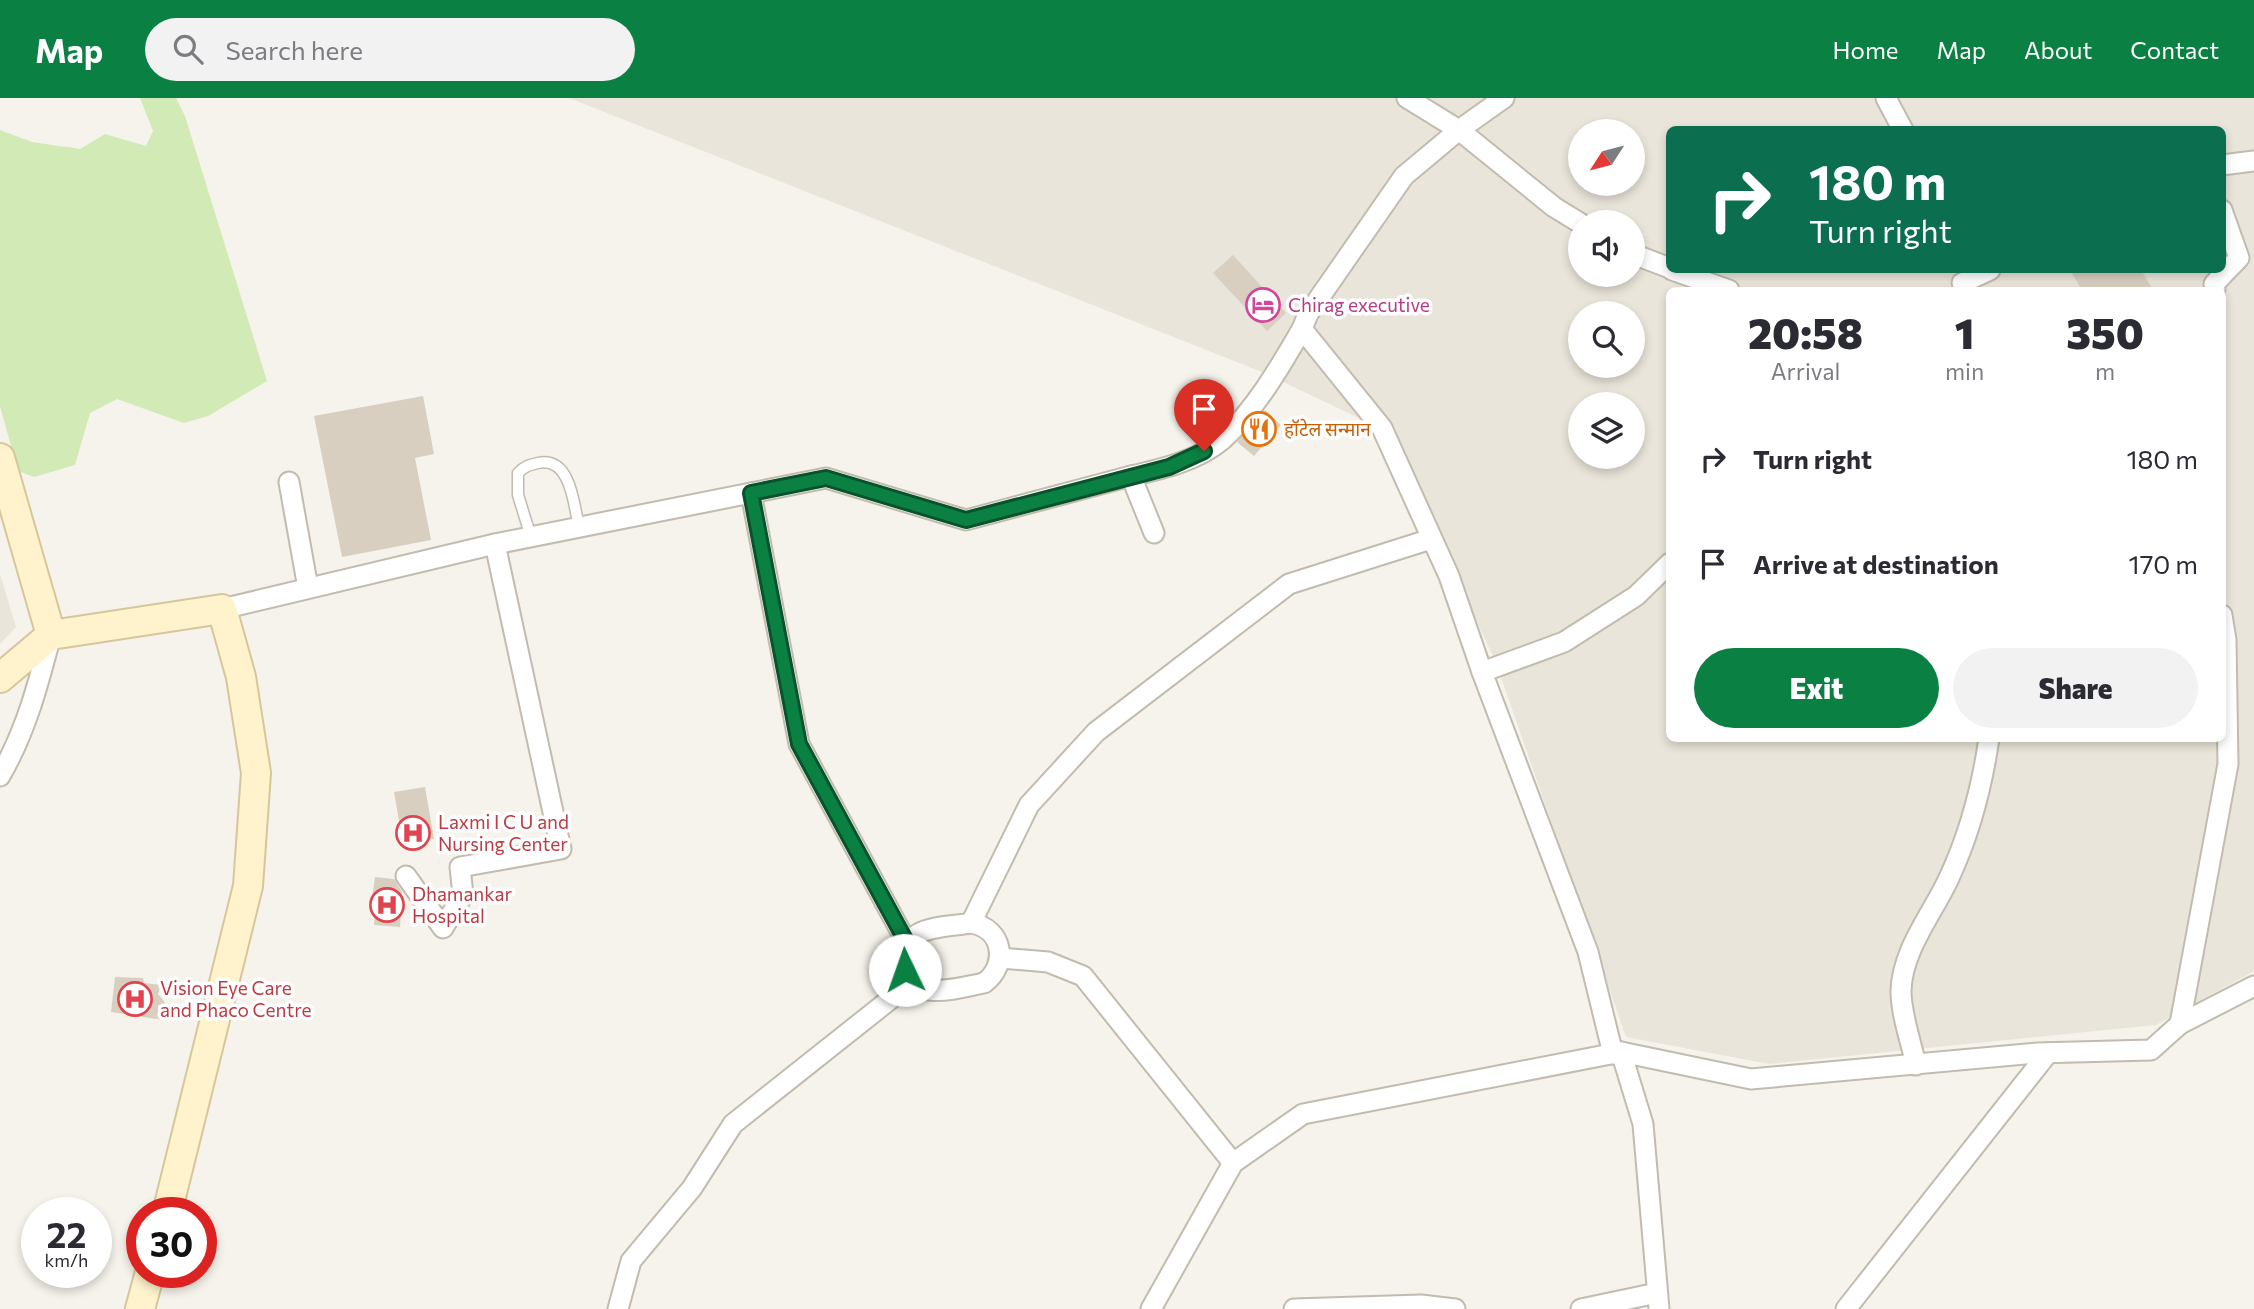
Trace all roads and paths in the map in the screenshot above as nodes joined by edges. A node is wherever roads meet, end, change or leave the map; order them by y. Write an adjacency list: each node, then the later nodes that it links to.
1 (1407, 98): 5 (street)
2 (1504, 98): 5 (street)
3 (1886, 98): 4 (street)
4 (1901, 126)
5 (1459, 130): 8 (street); 17 (street)
6 (2254, 161): 7 (street)
7 (2226, 164)
8 (1568, 216)
9 (2226, 221): 12 (street)
10 (1645, 259): 11 (street)
11 (1666, 267)
12 (2226, 269)
13 (1682, 273): 16 (street)
14 (1982, 273): 15 (street)
15 (1960, 281)
16 (1722, 287)
17 (1302, 329): 19 (street); 25 (street)
18 (0, 458): 30 (street)
19 (1131, 476): 21 (street); 23 (street)
20 (289, 482): 28 (street)
21 (751, 493): 22 (street); 38 (street)
22 (579, 527): 24 (street); 24 (lane)
23 (1154, 533)
24 (531, 537): 26 (street)
25 (1431, 539): 32 (street); 37 (street)
26 (495, 544): 28 (street); 36 (street)
27 (1666, 567): 32 (street)
28 (309, 588): 29 (street)
29 (222, 610): 30 (street); 47 (street)
30 (51, 635): 33 (street); 35 (street)
31 (2226, 640): 42 (street)
32 (1482, 672): 43 (street)
33 (0, 678)
34 (1988, 742): 45 (street)
35 (0, 776)
36 (406, 876)
37 (971, 923): 38 (street); 39 (street)
38 (908, 945): 40 (street)
39 (1000, 958): 40 (street); 46 (street)
40 (912, 982): 52 (street)
41 (2254, 986): 42 (street)
42 (2180, 1024): 44 (street)
43 (1617, 1053): 45 (street); 46 (street); 49 (street)
44 (2048, 1053): 45 (street); 56 (street)
45 (1916, 1065)
46 (1233, 1163): 50 (street)
47 (171, 1197)
48 (146, 1288): 51 (street)
49 (1658, 1301): 55 (street)
50 (1160, 1306)
51 (140, 1309)
52 (618, 1309)
53 (1294, 1309): 54 (street)
54 (1455, 1309)
55 (1581, 1309)
56 (1846, 1309)

